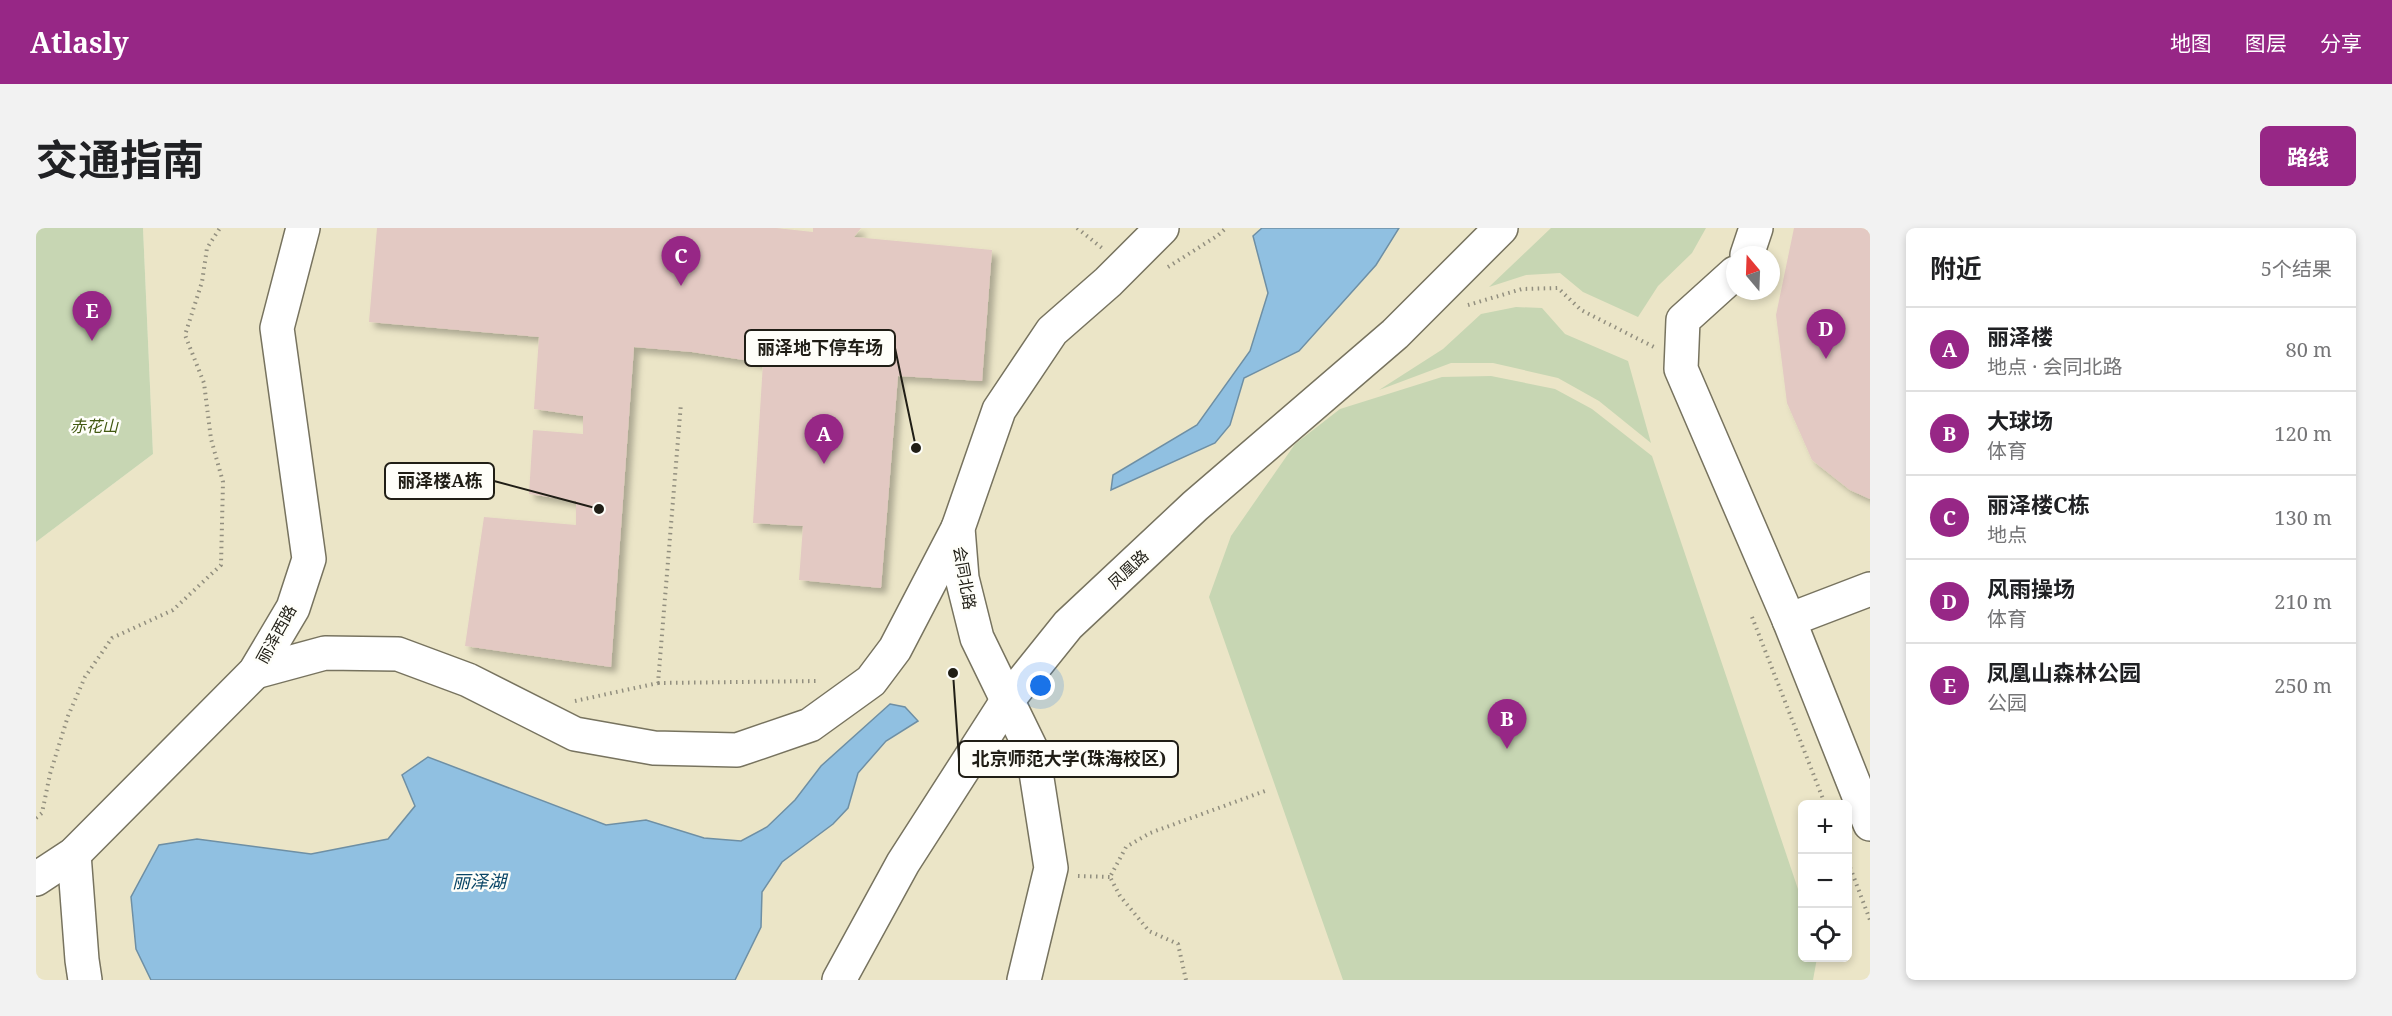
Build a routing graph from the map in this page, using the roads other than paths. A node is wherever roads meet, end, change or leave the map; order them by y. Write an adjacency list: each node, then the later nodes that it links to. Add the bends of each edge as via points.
1 (303, 228): 10 (street, 丽泽西路, via 277,327 309,559 293,608)
2 (1162, 228): 7 (street, 会同北路, via 1052,331 999,410)
3 (1501, 228): 11 (street, 凤凰路, via 1395,334 1195,506 1068,625)
4 (1756, 228): 5 (street)
5 (1750, 246)
6 (1726, 281): 9 (street, via 1683,320 1681,369)
7 (958, 528): 10 (street, via 895,649 871,681 810,725 737,750 654,748 575,734 468,680 398,654 325,653); 11 (street, 会同北路, via 962,578 977,638)
8 (1870, 589): 9 (street)
9 (1789, 620): 12 (street)
10 (255, 672): 13 (street, 丽泽西路)
11 (1007, 701): 16 (street, 凤凰路, via 903,863); 17 (street, 会同北路, via 1033,753 1052,868)
12 (1870, 824)
13 (74, 854): 14 (street, 丽泽西路); 15 (street)
14 (36, 879)
15 (85, 980)
16 (839, 980)
17 (1024, 980)

